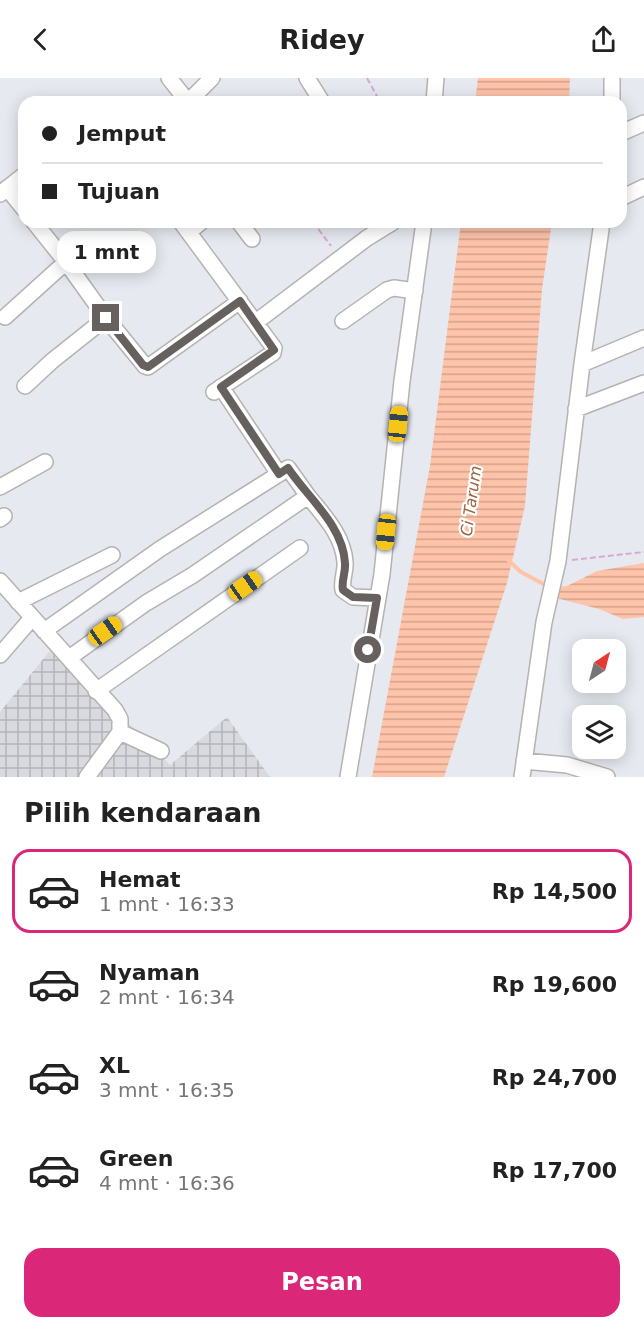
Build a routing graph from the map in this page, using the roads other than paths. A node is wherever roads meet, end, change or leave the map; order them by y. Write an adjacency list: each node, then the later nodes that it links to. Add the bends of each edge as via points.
1 (169, 78): 6 (street)
2 (212, 78): 7 (street)
3 (307, 78): 8 (street)
4 (436, 78): 9 (street)
5 (612, 78): 10 (street)
6 (183, 96)
7 (194, 96)
8 (318, 96)
9 (434, 96)
10 (612, 96)
11 (644, 123): 12 (street)
12 (627, 130)
13 (18, 180): 15 (street)
14 (644, 188): 16 (street)
15 (4, 191): 17 (street)
16 (627, 195)
17 (18, 204)
18 (39, 228): 25 (street)
19 (192, 228): 28 (street)
20 (244, 228): 24 (street)
21 (383, 228): 31 (street)
22 (423, 228): 27 (street)
23 (601, 228): 34 (street)
24 (252, 239)
25 (66, 262): 29 (street); 30 (street)
26 (306, 272): 31 (street)
27 (415, 291): 32 (street, via 387,290); 45 (street)
28 (240, 301): 30 (street, via 148,367); 31 (street)
29 (5, 317)
30 (106, 318): 36 (street)
31 (253, 318): 39 (street, via 274,350 217,390)
32 (343, 321)
33 (644, 338): 34 (street)
34 (582, 364): 37 (street)
35 (644, 383): 37 (street)
36 (25, 386)
37 (576, 409): 54 (street, via 558,561 544,622)
38 (45, 462): 40 (street)
39 (279, 474): 41 (street, via 288,468); 48 (street, via 160,549)
40 (0, 487)
41 (309, 496): 45 (street, via 339,540 345,563 343,590 353,597); 50 (street)
42 (300, 548): 51 (street)
43 (112, 555): 46 (street)
44 (0, 581): 46 (street)
45 (377, 598): 56 (street)
46 (18, 602): 47 (street)
47 (32, 618): 48 (street); 49 (street)
48 (44, 631): 50 (street)
49 (0, 655)
50 (69, 658): 51 (street)
51 (96, 691): 52 (street, via 117,713)
52 (120, 732): 53 (street); 55 (street)
53 (161, 751)
54 (524, 761): 57 (street); 58 (street, via 567,765)
55 (87, 777)
56 (348, 777)
57 (522, 777)
58 (607, 777)

